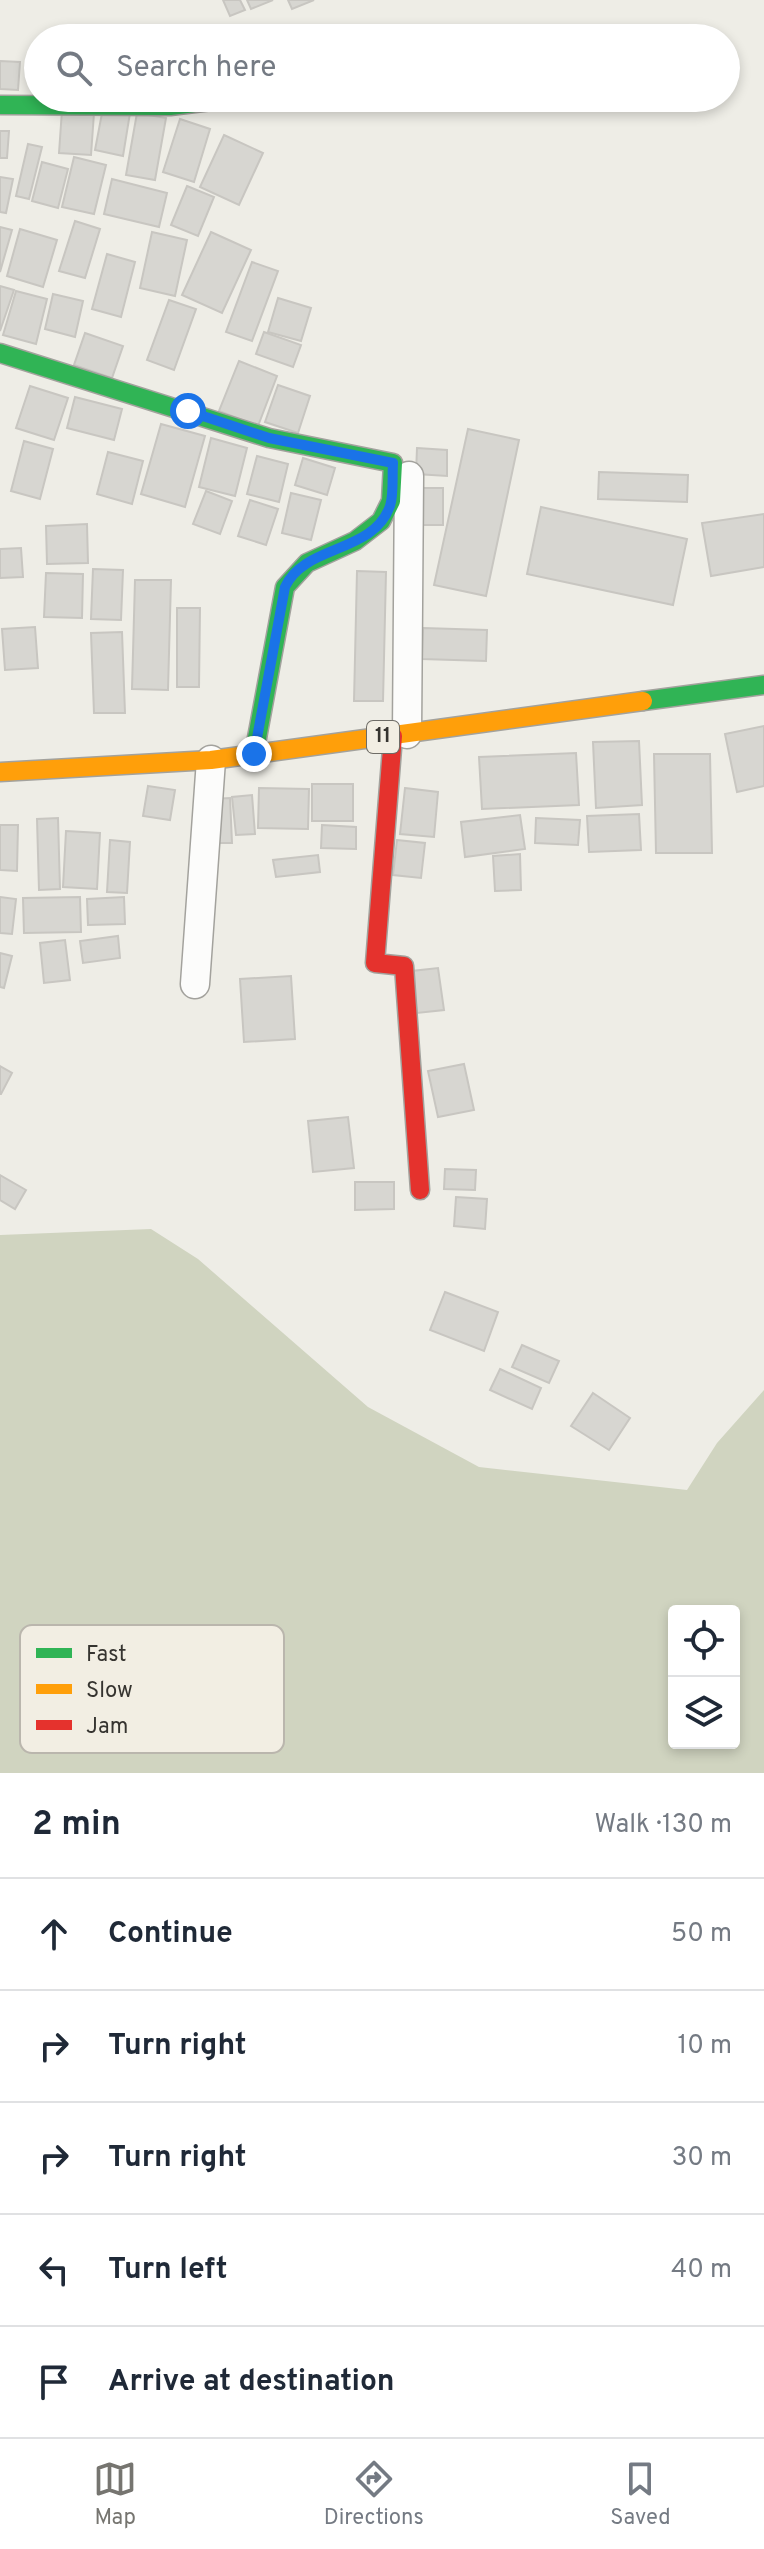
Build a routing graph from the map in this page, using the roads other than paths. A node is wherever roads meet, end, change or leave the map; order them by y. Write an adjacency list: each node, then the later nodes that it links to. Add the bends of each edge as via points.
1 (0, 105): 2 (main road)
2 (24, 105)
3 (0, 353): 4 (main road, via 269,438)
4 (393, 463): 6 (street, via 409,471); 7 (main road, via 391,504 383,520 344,548 302,565 285,587)
5 (764, 685): 6 (main road, 11)
6 (400, 735): 7 (main road, 11); 11 (main road, via 375,963 404,966)
7 (254, 754): 8 (main road, 11)
8 (211, 760): 9 (main road, 11); 10 (street)
9 (0, 772)
10 (195, 984)
11 (420, 1190)

